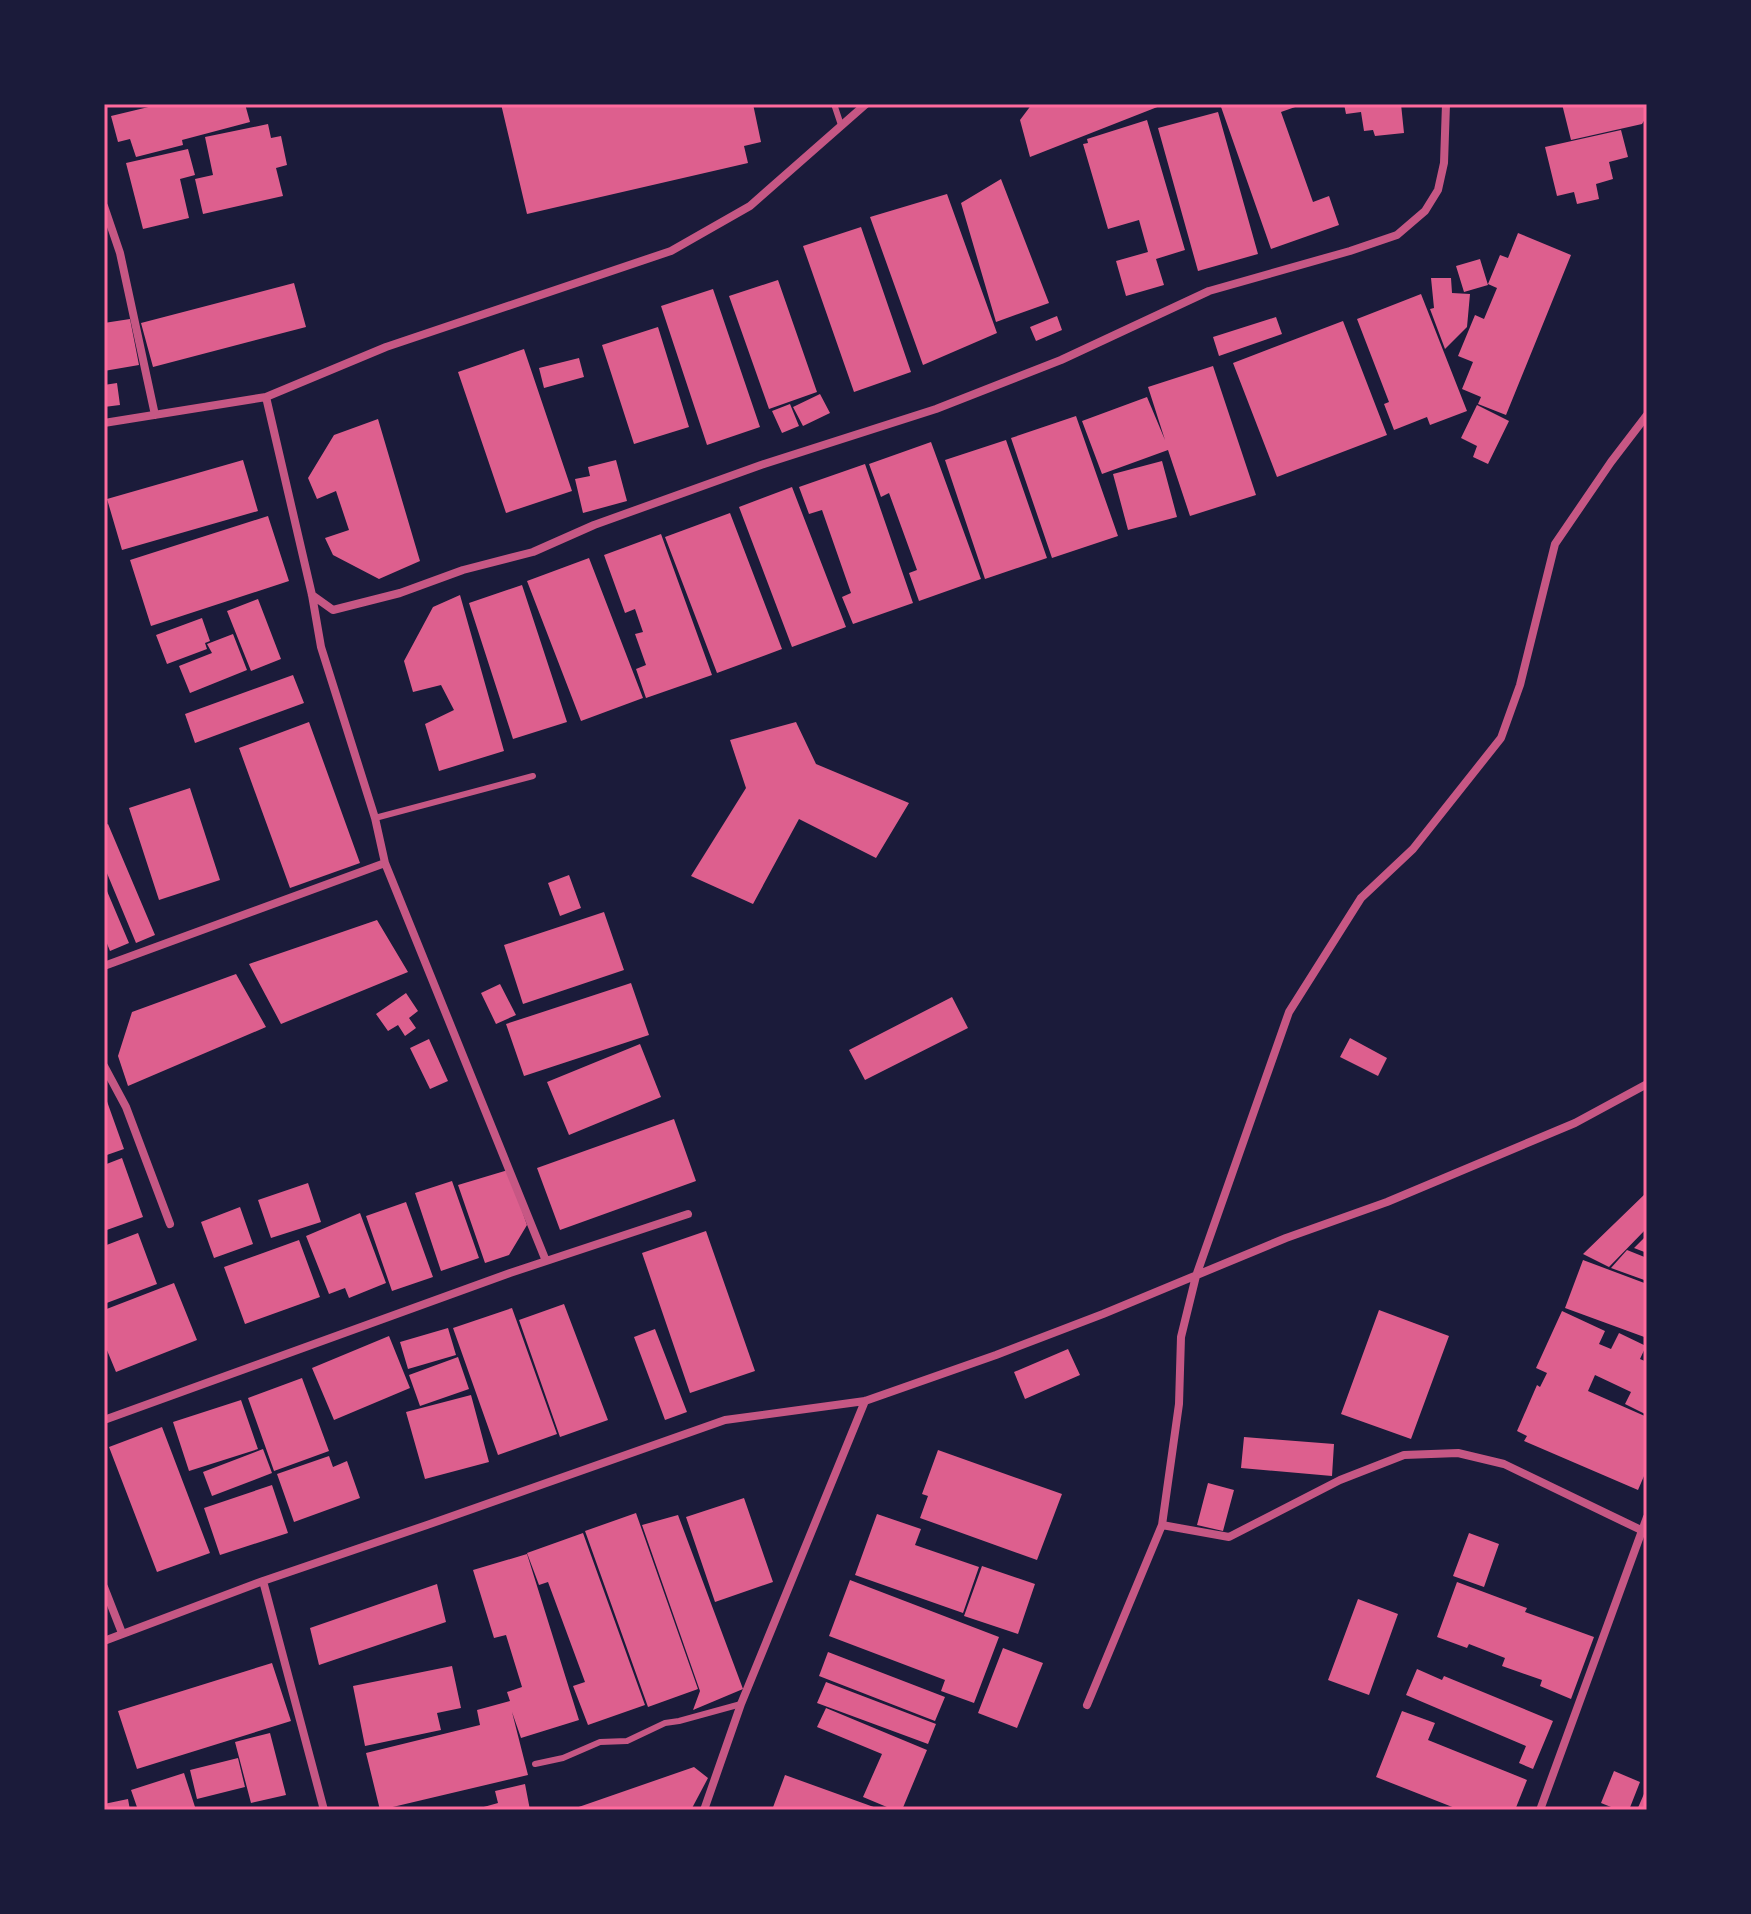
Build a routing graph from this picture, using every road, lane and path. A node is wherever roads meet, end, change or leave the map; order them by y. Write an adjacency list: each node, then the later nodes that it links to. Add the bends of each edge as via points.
1 (834, 104): 4 (lane)
2 (866, 104): 4 (street)
3 (1446, 104): 10 (street, via 1438,190 1425,211 1397,235 1209,291 1061,360 936,409 761,465 533,552 333,610)
4 (841, 125): 6 (street, via 750,206 671,251 386,347)
5 (104, 206): 7 (street, via 120,253)
6 (266, 397): 7 (street); 10 (street)
7 (155, 415): 9 (street)
8 (1647, 415): 20 (street, via 1555,544 1520,685 1501,738 1413,849 1361,898 1289,1012)
9 (104, 423)
10 (312, 595): 12 (street, via 321,647)
11 (533, 776): 12 (lane)
12 (375, 818): 13 (street)
13 (385, 863): 14 (street); 19 (street)
14 (104, 966)
15 (104, 1066): 18 (street, via 126,1107)
16 (1647, 1084): 20 (street, via 1575,1123)
17 (688, 1214): 19 (street)
18 (170, 1224)
19 (546, 1261): 22 (street)
20 (1196, 1276): 21 (street); 24 (street, via 1181,1337 1179,1404)
21 (865, 1401): 26 (street, via 725,1420); 30 (street)
22 (104, 1420)
23 (1647, 1517): 25 (street)
24 (1162, 1525): 25 (street, via 1229,1537 1340,1480 1404,1455 1458,1453 1504,1464); 31 (street)
25 (1641, 1530): 35 (street)
26 (263, 1581): 28 (street); 33 (street)
27 (104, 1587): 28 (street)
28 (122, 1633): 29 (street)
29 (104, 1641)
30 (741, 1704): 32 (lane); 34 (street)
31 (1087, 1705)
32 (535, 1764)
33 (324, 1810)
34 (704, 1810)
35 (1540, 1810)

